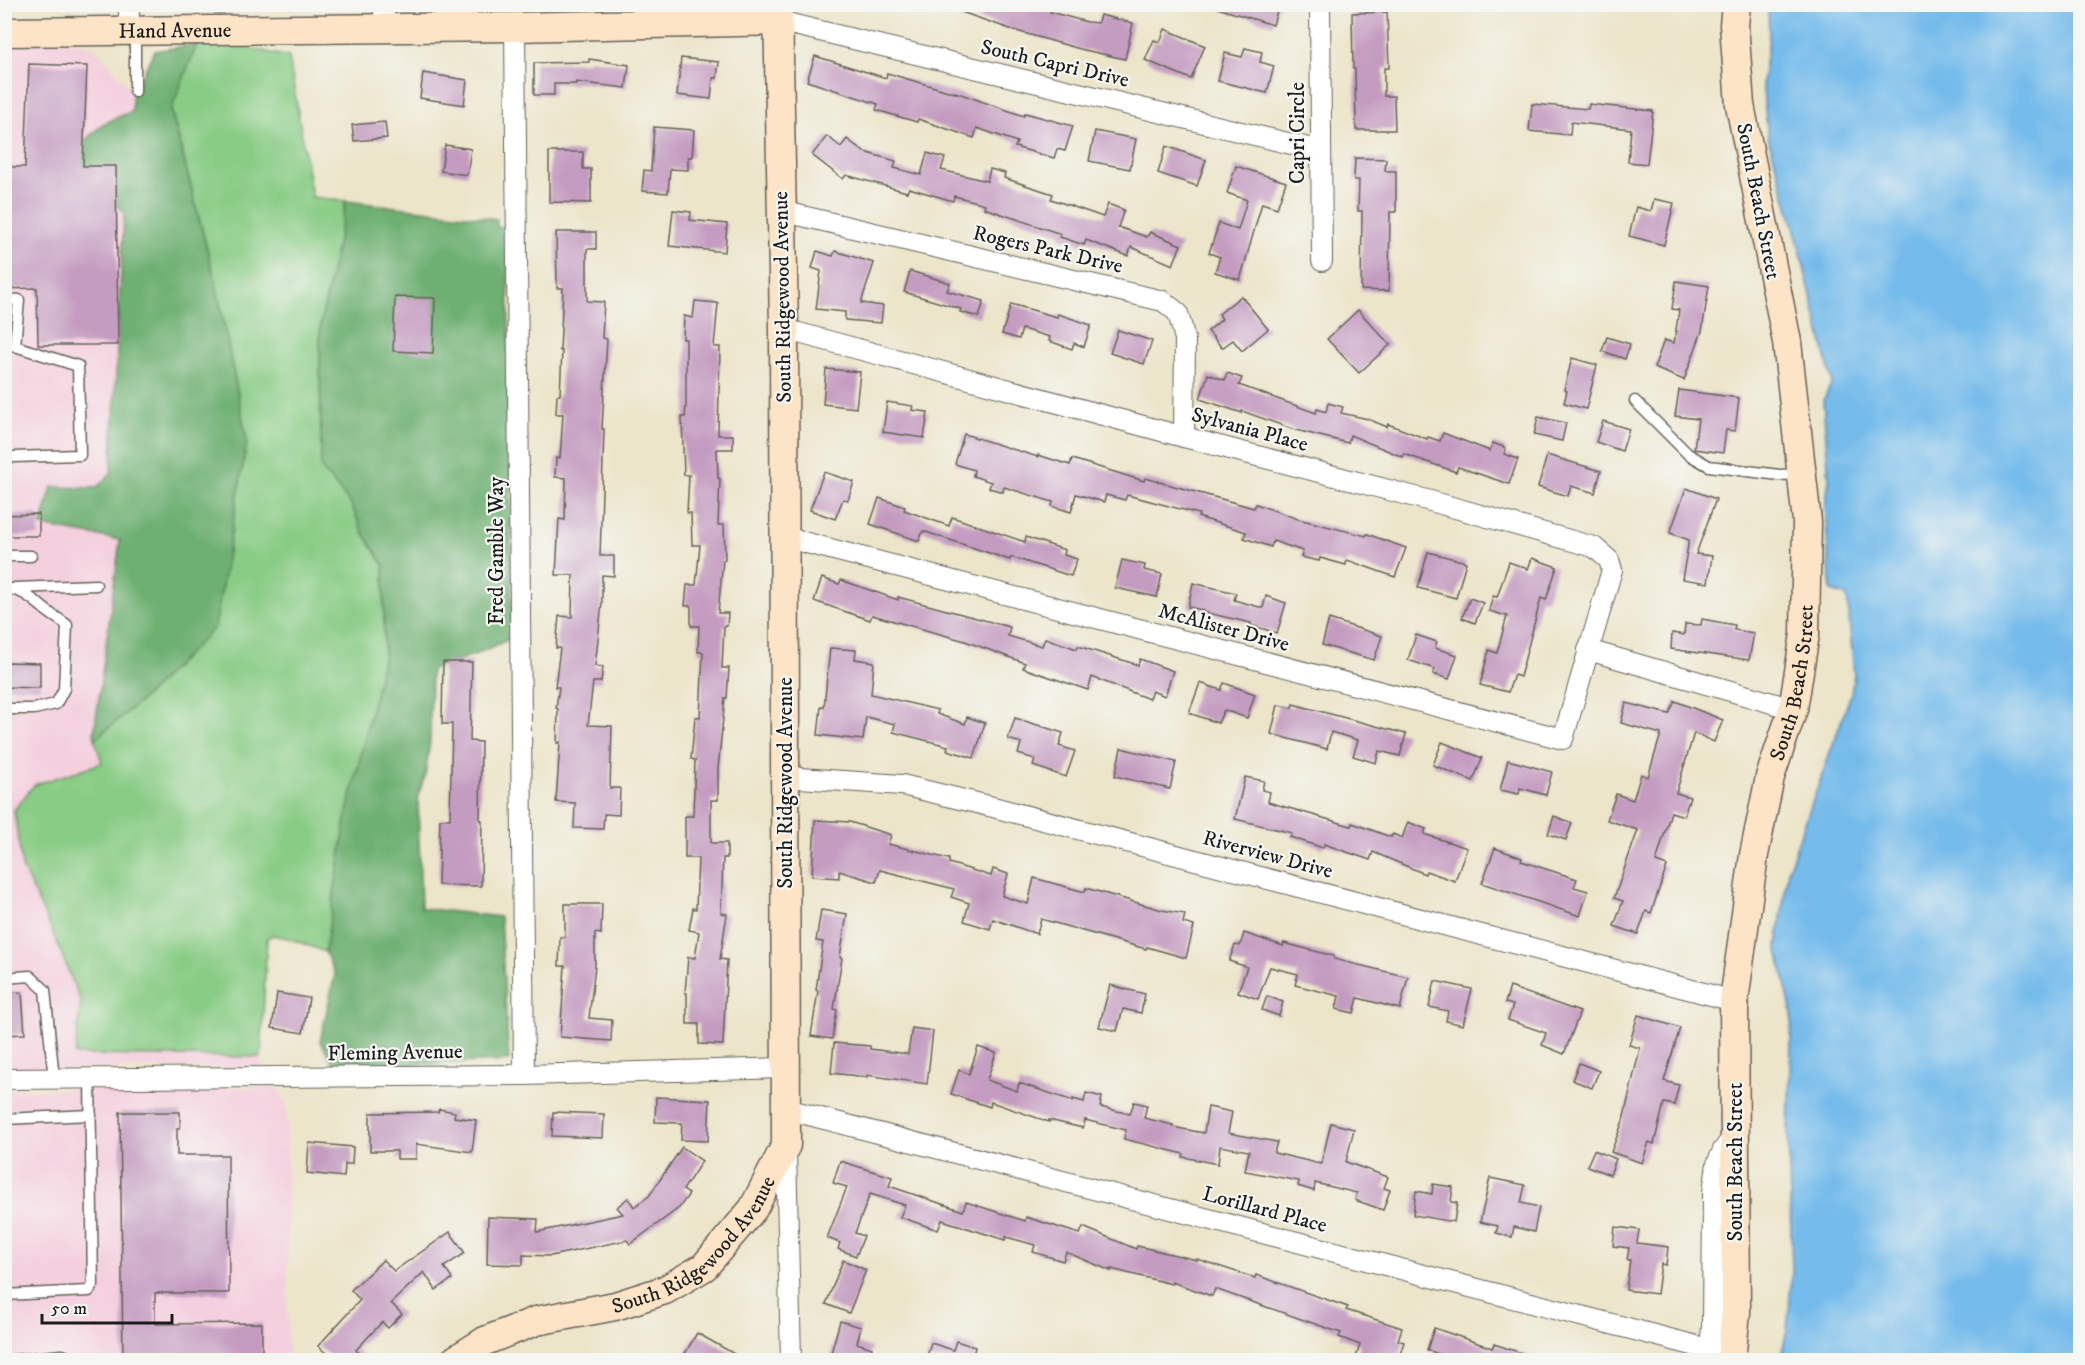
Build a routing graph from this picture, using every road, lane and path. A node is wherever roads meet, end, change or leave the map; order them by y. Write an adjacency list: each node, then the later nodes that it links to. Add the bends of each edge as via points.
1 (1320, 4): 9 (street, Capri Circle)
2 (1736, 4): 17 (street, South Beach Street, via 1740,105 1787,342)
3 (778, 13): 6 (street, Hand Avenue); 9 (street, South Capri Drive); 10 (street, South Ridgewood Avenue)
4 (384, 16): 5 (street, Hand Avenue); 6 (street, Hand Avenue)
5 (131, 22): 7 (street, Hand Avenue); 8 (lane)
6 (515, 27): 30 (street, Fred Gamble Way)
7 (4, 32)
8 (135, 92)
9 (1321, 151): 11 (street, Capri Circle)
10 (782, 211): 13 (street, South Ridgewood Avenue); 15 (street, Rogers Park Drive, via 1163,301 1178,313 1185,339)
11 (1322, 261)
12 (4, 299): 16 (lane, via 19,300 15,346 78,366 80,455)
13 (784, 328): 15 (street, Sylvania Place); 18 (street, South Ridgewood Avenue)
14 (1635, 401): 17 (lane, via 1688,454 1709,466)
15 (1184, 437): 23 (street, Sylvania Place, via 1594,548 1609,560 1612,570)
16 (13, 457)
17 (1802, 474): 25 (street, South Beach Street, via 1807,522 1805,634)
18 (784, 537): 23 (street, McAlister Drive, via 1563,739); 26 (street, South Ridgewood Avenue)
19 (4, 556): 20 (lane)
20 (31, 556)
21 (96, 585): 22 (lane)
22 (8, 588): 24 (lane, via 33,598 68,625 64,689 56,704)
23 (1588, 650): 25 (street)
24 (4, 709)
25 (1793, 709): 28 (street, South Beach Street, via 1765,799)
26 (785, 777): 28 (street, Riverview Drive, via 924,790); 29 (street, South Ridgewood Avenue)
27 (4, 978): 31 (lane, via 30,976 45,990)
28 (1734, 1001): 39 (street, South Beach Street, via 1736,1312)
29 (786, 1068): 30 (street, Fleming Avenue); 34 (street, South Ridgewood Avenue)
30 (524, 1075): 32 (street, Fleming Avenue)
31 (54, 1079): 32 (street, Fleming Avenue); 33 (street, Fleming Avenue)
32 (90, 1079): 35 (lane)
33 (4, 1080)
34 (786, 1109): 37 (street, South Ridgewood Avenue); 39 (street, Lorillard Place)
35 (91, 1115): 36 (lane); 38 (lane, via 93,1285 89,1291)
36 (4, 1119)
37 (786, 1145): 43 (street, South Ridgewood Avenue, via 753,1209 704,1267 665,1290 615,1306 536,1321 485,1341); 44 (street)
38 (4, 1295)
39 (1720, 1357)
40 (33, 1359): 41 (lane); 42 (lane, via 62,1355)
41 (13, 1360)
42 (76, 1360)
43 (455, 1360)
44 (790, 1360)

